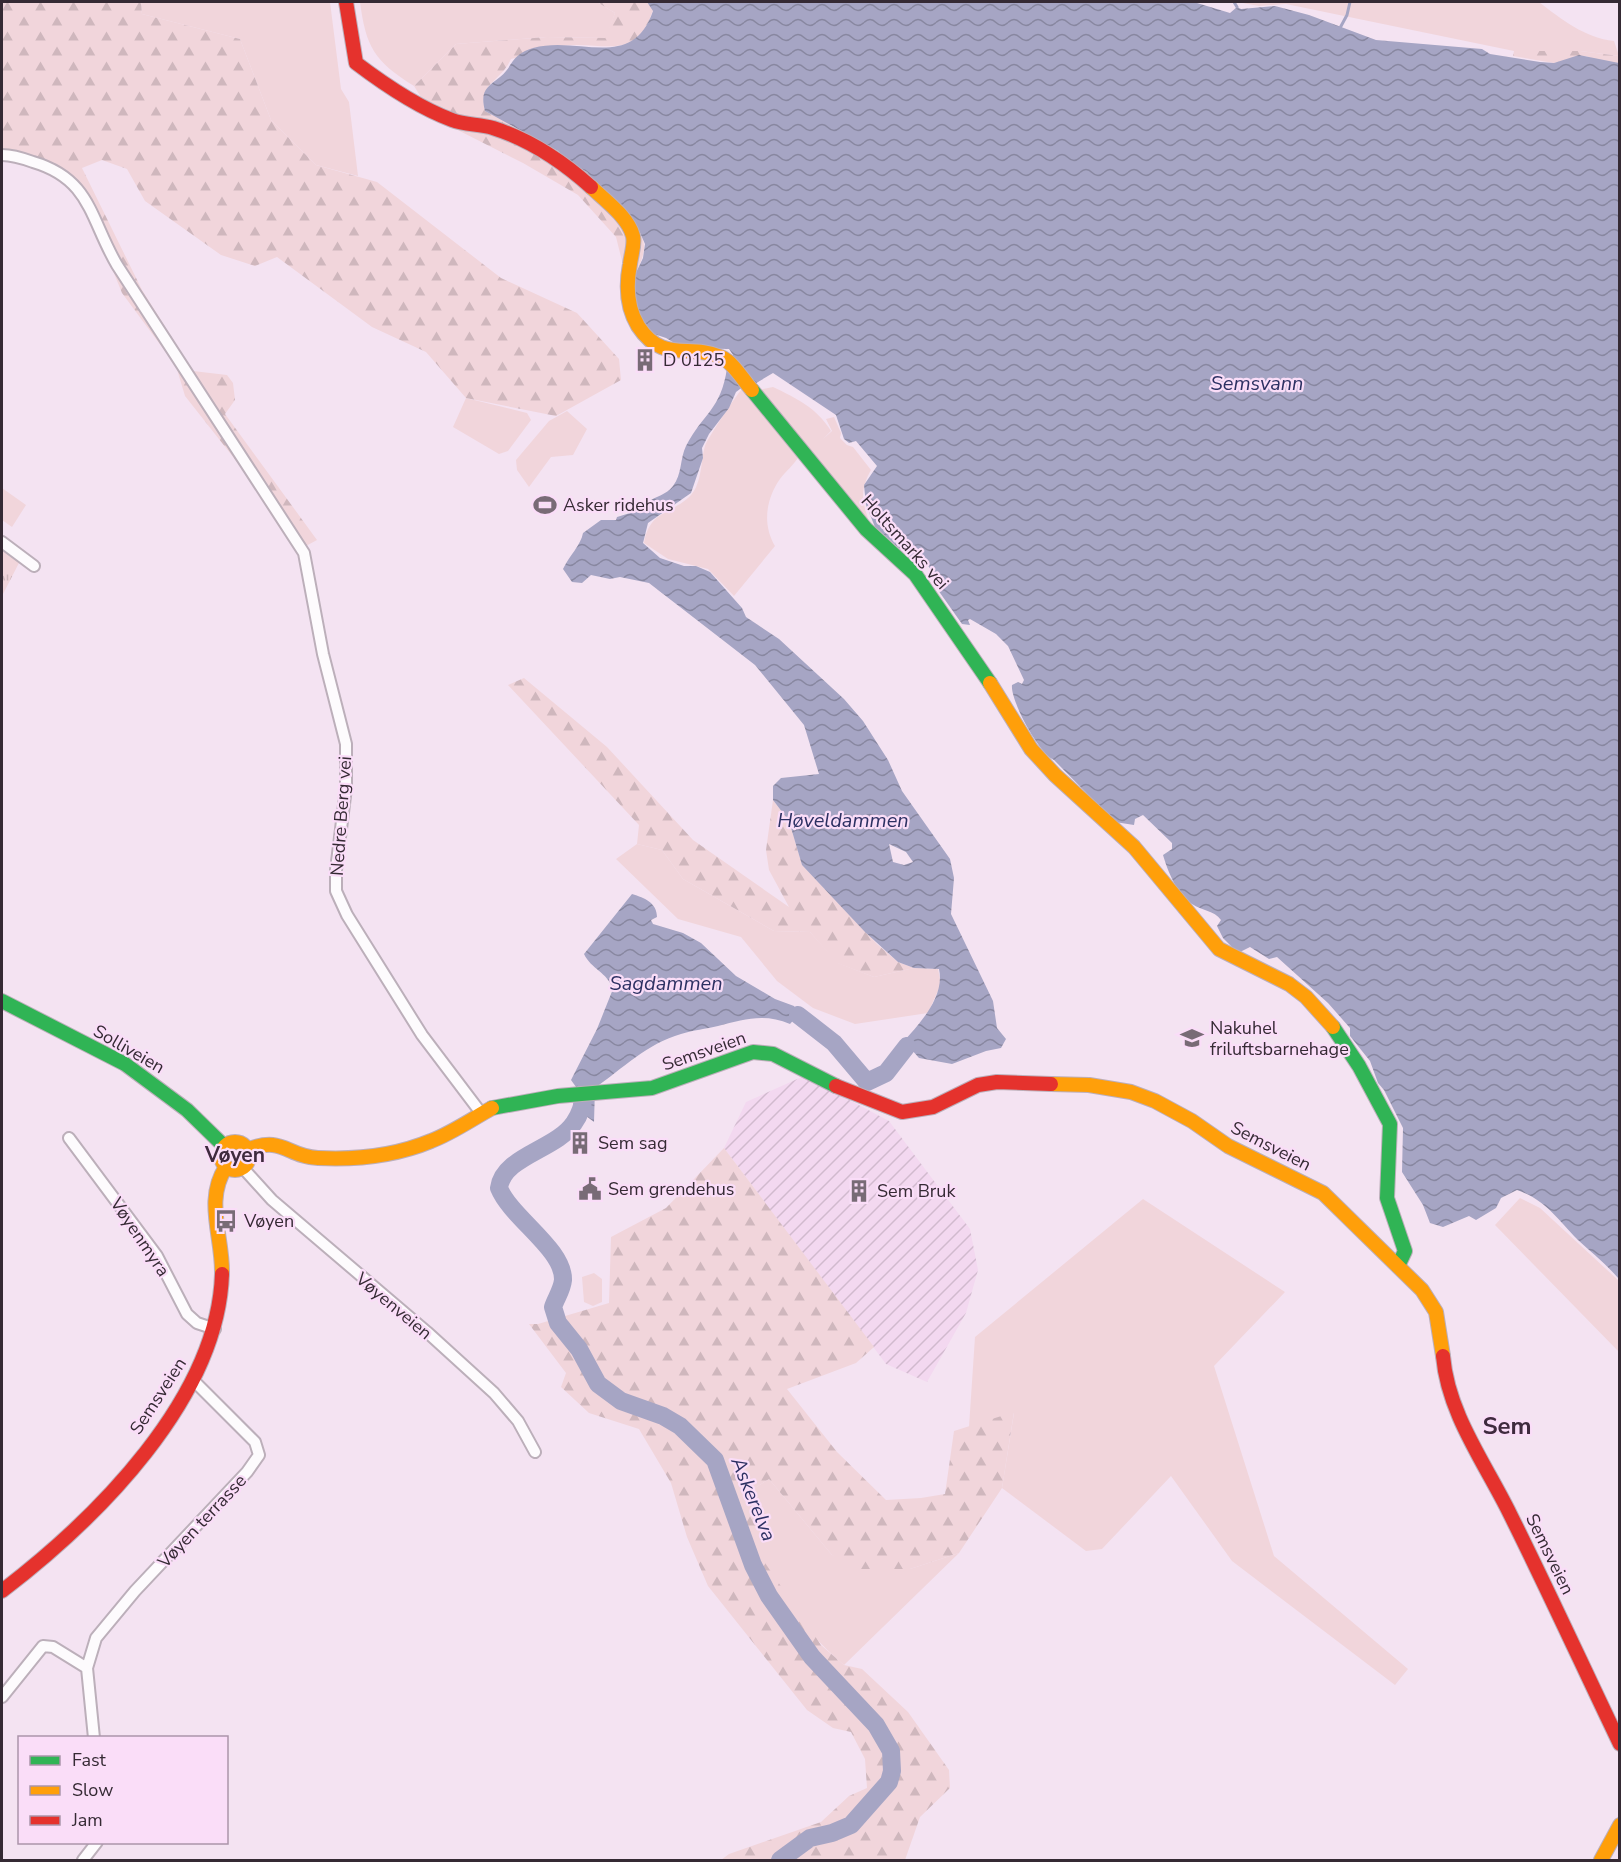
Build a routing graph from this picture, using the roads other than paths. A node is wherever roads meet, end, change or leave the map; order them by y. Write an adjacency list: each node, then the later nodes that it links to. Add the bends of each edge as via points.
1 (346, 2): 12 (main road, Holtsmarks vei, via 356,63 375,78 455,121 489,127 550,156 576,173 625,223 633,241 626,285 629,311 655,345 682,354 715,355 727,360 866,529 930,593 1031,749 1134,847 1219,950 1250,972 1271,974 1304,995 1332,1024 1334,1035 1390,1124 1387,1200 1405,1251)
2 (2, 155): 6 (street, Nedre Berg vei, via 42,164 71,180 85,196 102,241 304,553 345,744 346,788 336,891 422,1035)
3 (2, 542): 4 (street)
4 (34, 566)
5 (2, 1001): 8 (main road, Solliveien, via 125,1064 187,1110)
6 (481, 1113): 9 (main road, via 432,1141 391,1154 314,1158 262,1143); 12 (main road, Semsveien, via 507,1104 652,1088 738,1055 764,1052 902,1112 933,1107 978,1085 997,1082 1113,1088 1175,1111 1228,1146 1323,1193)
7 (69, 1138): 13 (street, Vøyenmyra, via 153,1250 187,1314 197,1323)
8 (225, 1147): 9 (main road, via 237,1142); 10 (main road, via 221,1160)
9 (247, 1150): 11 (main road, via 249,1157)
10 (226, 1167): 11 (main road); 13 (main road, Semsveien, via 214,1187 222,1274)
11 (243, 1168): 15 (street, Vøyenveien, via 272,1200 494,1393 518,1420)
12 (1398, 1266): 20 (main road, Semsveien, via 1422,1290 1436,1312 1445,1378 1460,1419 1510,1513)
13 (214, 1329): 14 (main road, Semsveien)
14 (193, 1380): 16 (main road, Semsveien, via 108,1496 38,1564); 17 (street, Vøyen terrasse, via 255,1442 259,1455 248,1472 105,1624 96,1638)
15 (535, 1452)
16 (2, 1591)
17 (87, 1668): 18 (street, via 53,1647 43,1646); 19 (street, Vøyen terrasse)
18 (2, 1697)
19 (94, 1736)
20 (1620, 1744)
21 (1620, 1825): 24 (main road)
22 (95, 1844): 23 (street)
23 (83, 1860)
24 (1601, 1860)

